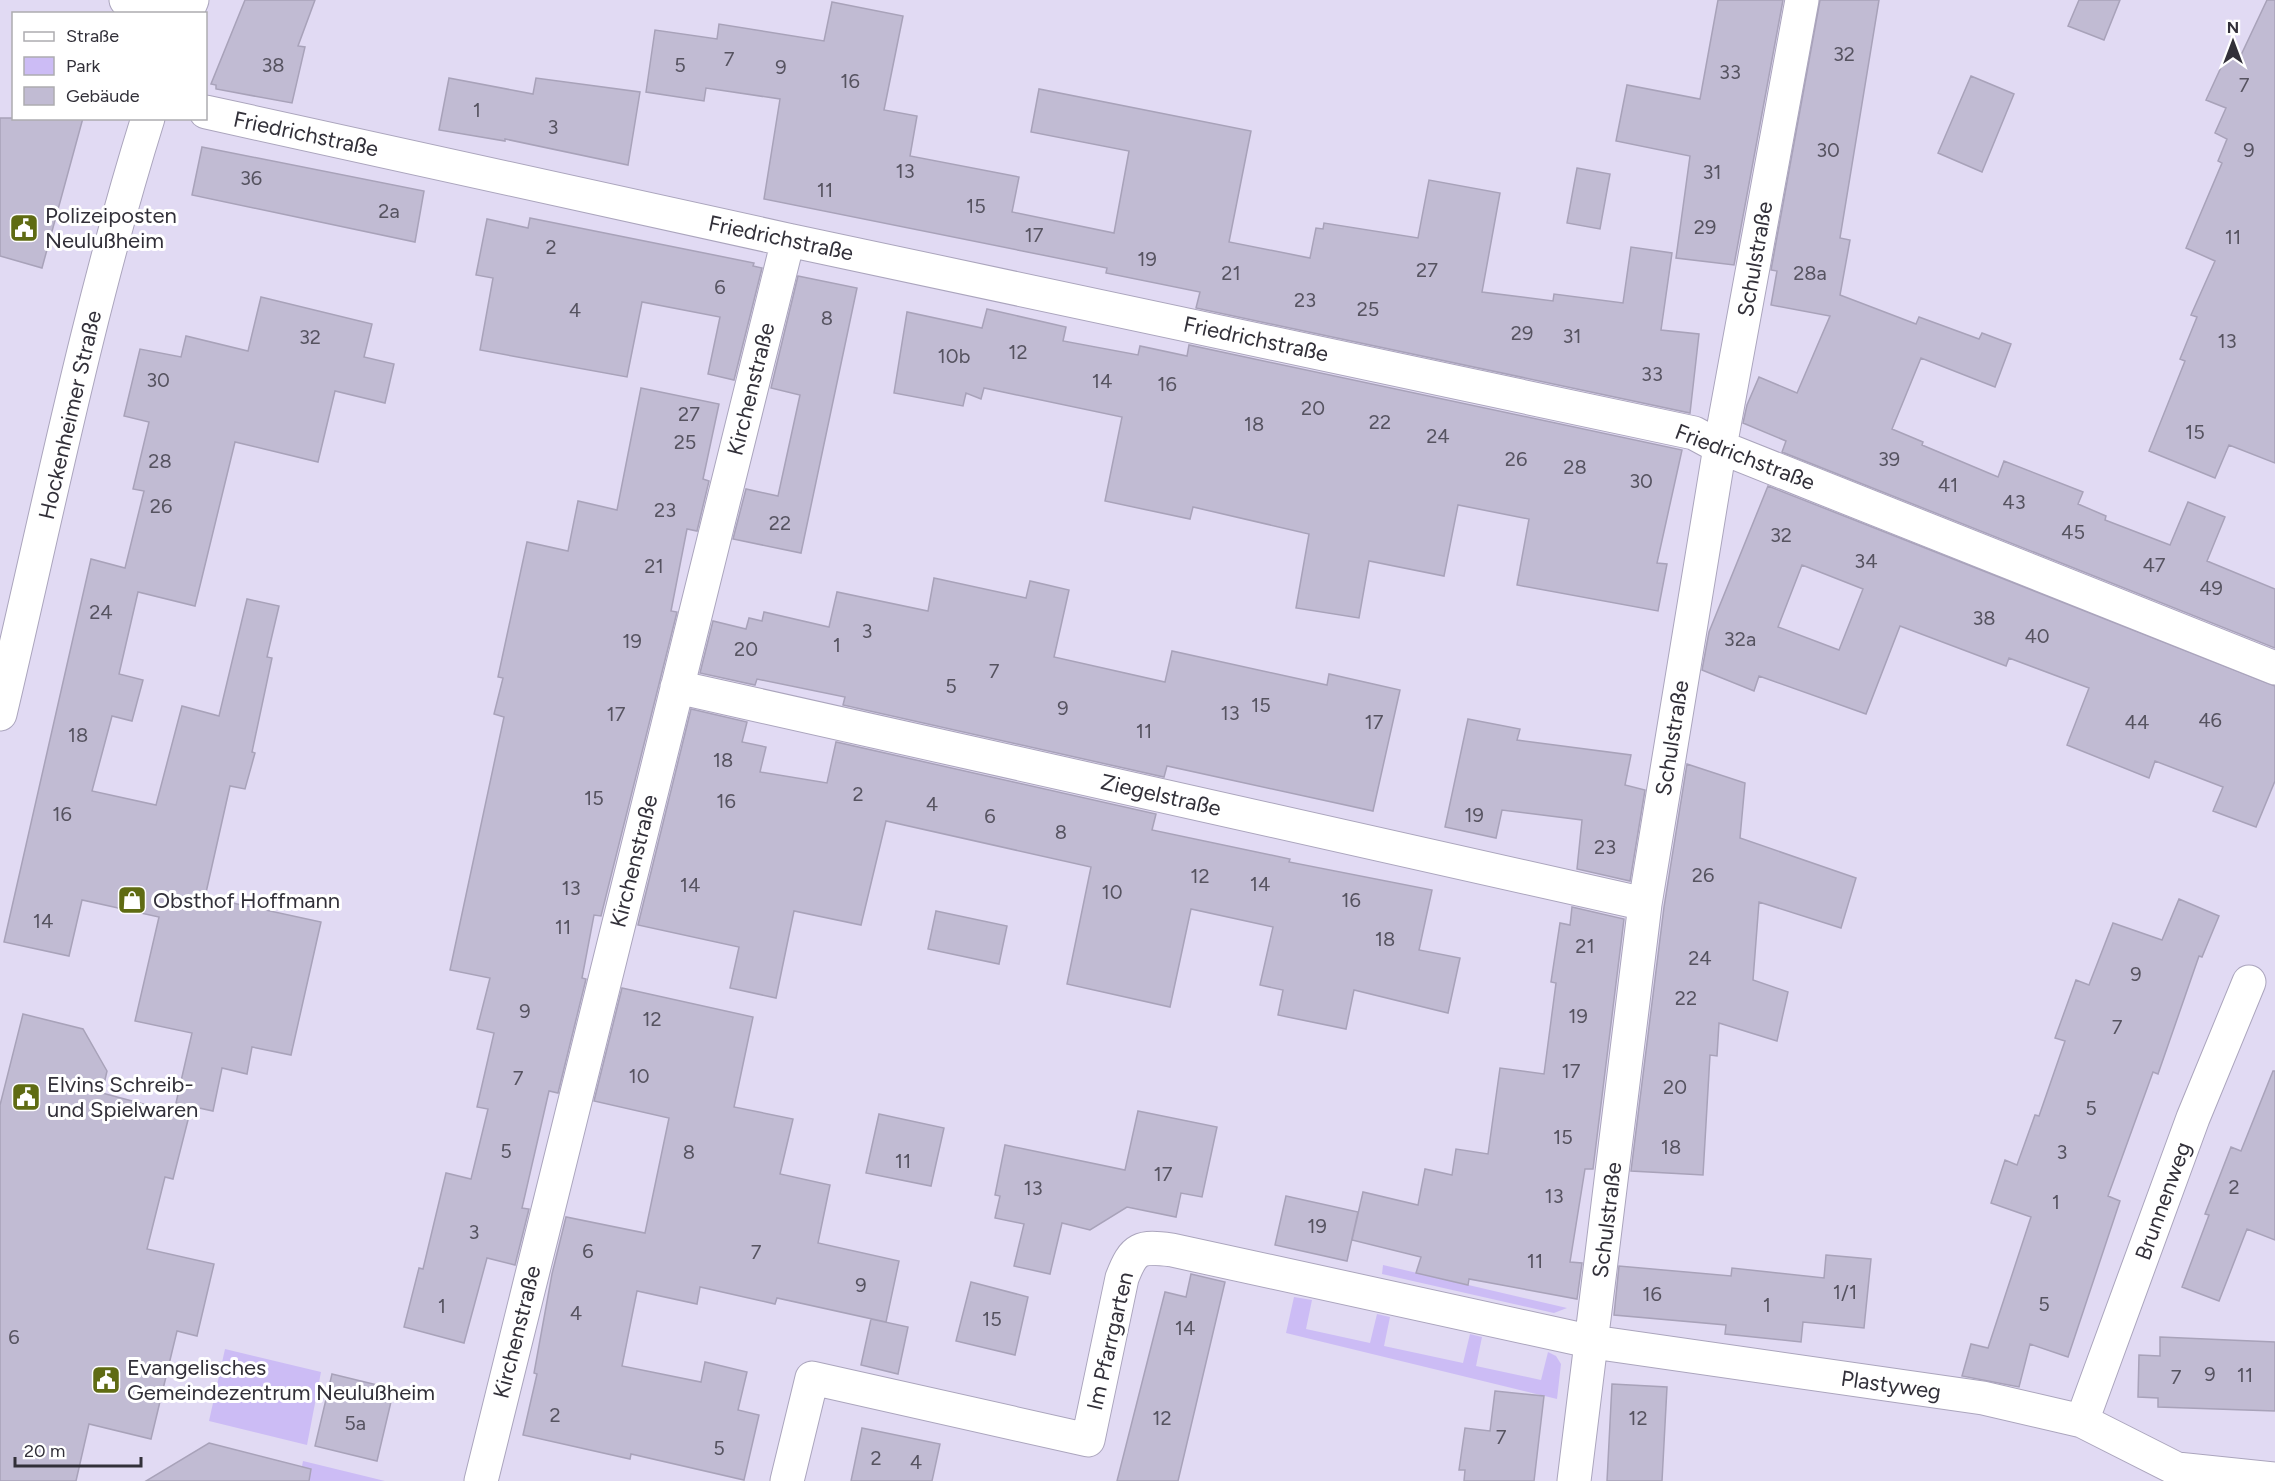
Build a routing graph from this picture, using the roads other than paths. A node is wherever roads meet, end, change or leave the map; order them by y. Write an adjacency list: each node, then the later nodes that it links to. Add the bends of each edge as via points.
1 (126, 0): 3 (street)
2 (1802, 0): 7 (street, Schulstraße)
3 (171, 12)
4 (207, 112): 6 (street, Friedrichstraße)
5 (147, 120): 10 (street, Hockenheimer Straße, via 97,298)
6 (789, 240): 7 (street, Friedrichstraße, via 1694,432); 9 (street, Kirchenstraße)
7 (1720, 447): 8 (street, Friedrichstraße); 11 (street, Schulstraße)
8 (2275, 668)
9 (677, 687): 11 (street, Ziegelstraße); 17 (street, Kirchenstraße)
10 (0, 714)
11 (1645, 904): 13 (street, Schulstraße)
12 (2249, 982): 14 (street, Brunnenweg, via 2193,1118)
13 (1593, 1342): 14 (street, Plastyweg, via 1983,1398); 18 (street, Im Pfarrgarten, via 1172,1250 1142,1248 1132,1254 1122,1278 1088,1440 812,1378); 19 (street, Schulstraße)
14 (2082, 1421): 15 (street, Plastyweg)
15 (2176, 1475): 16 (street, Plastyweg)
16 (2275, 1479)
17 (481, 1481)
18 (787, 1481)
19 (1574, 1481)

